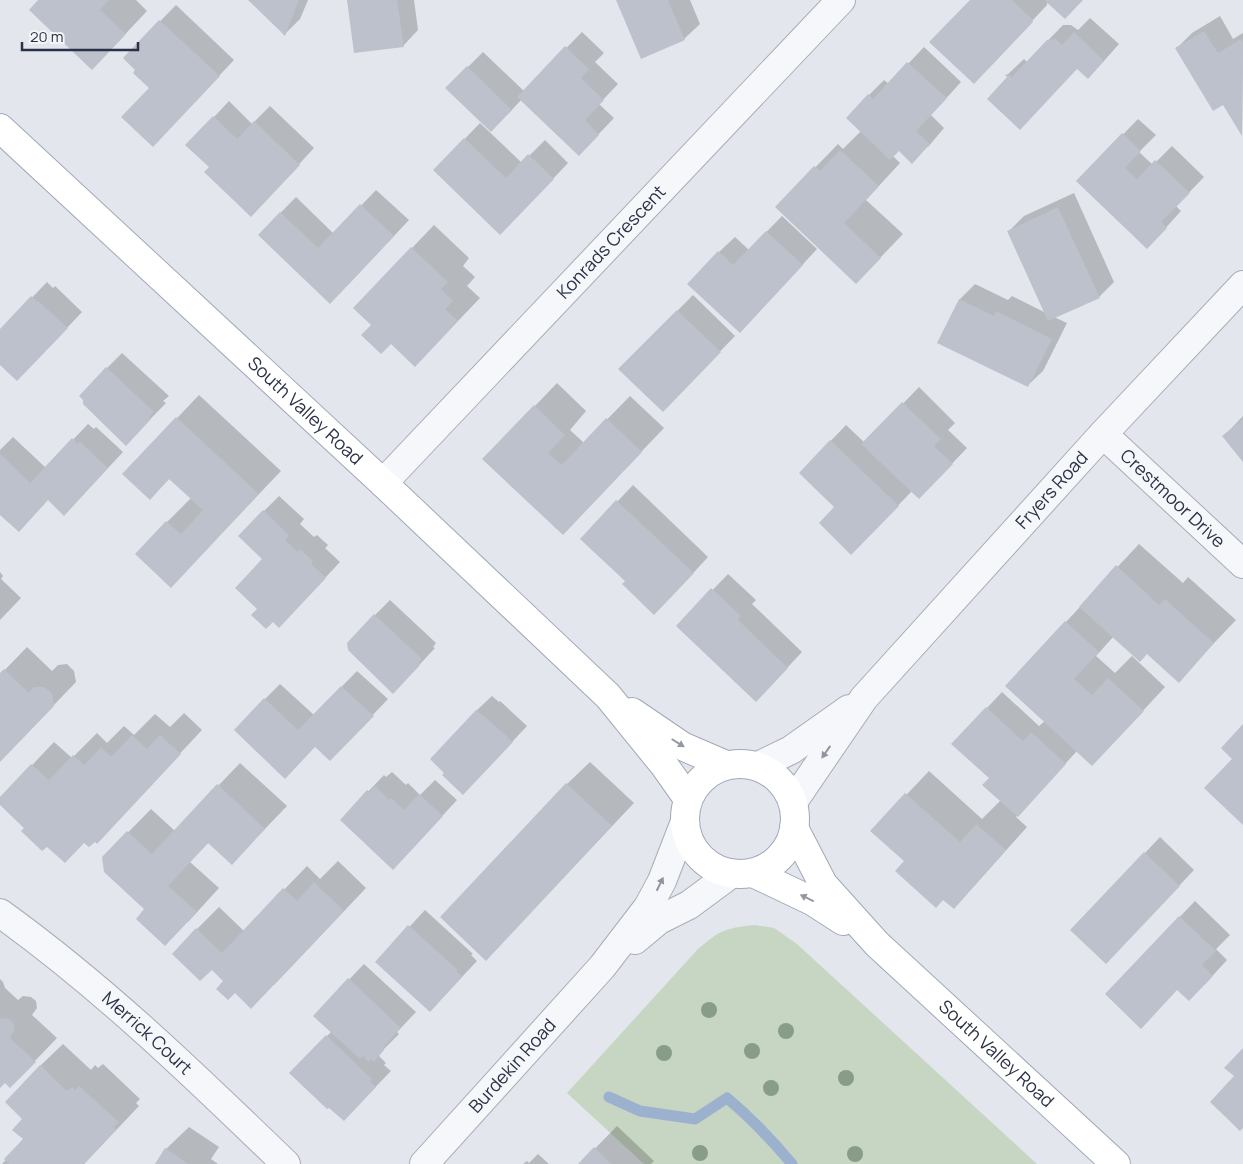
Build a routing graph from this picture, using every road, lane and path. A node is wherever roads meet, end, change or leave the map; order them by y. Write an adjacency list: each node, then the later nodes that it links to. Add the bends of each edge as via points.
1 (842, 0): 5 (street, Konrads Crescent)
2 (0, 128): 5 (main road, South Valley Road)
3 (1243, 285): 4 (street, Fryers Road)
4 (1103, 434): 6 (street, Crestmoor Drive); 8 (street, Fryers Road)
5 (383, 483): 7 (main road, South Valley Road)
6 (1243, 564)
7 (608, 696): 9 (main road, South Valley Road, one-way to 9, via 682,746); 11 (main road, South Valley Road, via 664,765)
8 (864, 698): 10 (street, Fryers Road, via 791,750); 12 (street, Fryers Road, one-way to 12)
9 (726, 765): 10 (main road); 11 (main road, via 710,772 696,784)
10 (758, 766): 12 (main road, via 774,775 785,787)
11 (686, 812): 13 (main road, via 689,842 699,857 714,868); 16 (street, Burdekin Road, one-way to 11, via 648,907 662,881)
12 (794, 815): 13 (main road, via 789,844 780,856 767,867); 15 (main road, South Valley Road, via 823,884)
13 (742, 873): 15 (main road, South Valley Road, one-way to 13, via 812,901); 16 (street, Burdekin Road, via 659,920)
14 (0, 913): 17 (street, Merrick Court, via 105,996)
15 (877, 944): 19 (main road, South Valley Road)
16 (602, 967): 18 (street, Burdekin Road)
17 (286, 1164)
18 (424, 1164)
19 (1116, 1164)

